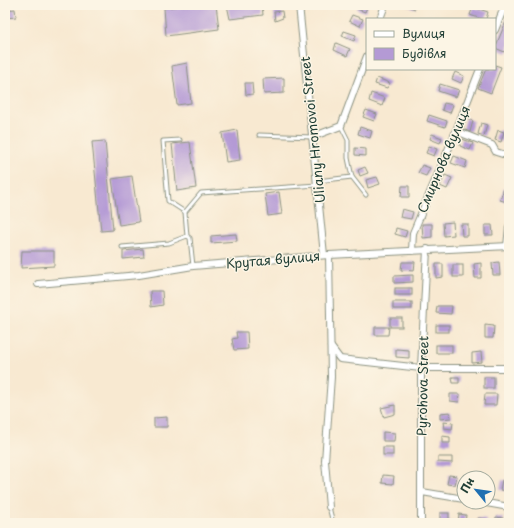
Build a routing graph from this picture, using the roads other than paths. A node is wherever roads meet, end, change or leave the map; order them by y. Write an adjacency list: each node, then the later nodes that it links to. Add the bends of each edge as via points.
1 (299, 5): 11 (street, Uliany Hromovoi Street)
2 (385, 5): 4 (street)
3 (505, 5): 5 (street)
4 (380, 18)
5 (496, 28)
6 (366, 59): 8 (street)
7 (480, 70): 9 (street, Смирнова вулиця)
8 (341, 126): 11 (street); 14 (lane, via 348,140)
9 (456, 131): 13 (street, via 492,145 496,152); 23 (street, Смирнова вулиця, via 413,233)
10 (259, 135): 11 (lane)
11 (312, 136): 15 (street, Uliany Hromovoi Street)
12 (180, 140): 17 (lane, via 163,141 168,201)
13 (509, 156)
14 (352, 177): 15 (lane); 16 (lane)
15 (317, 183): 17 (lane, via 201,193); 24 (street, Uliany Hromovoi Street)
16 (366, 195)
17 (185, 212): 19 (lane)
18 (509, 227): 20 (street)
19 (187, 236): 21 (lane, via 169,243); 25 (lane, via 190,238)
20 (508, 246): 22 (street, Крутая вулиця)
21 (122, 247)
22 (427, 249): 23 (street, Крутая вулиця); 28 (street, Pyrohova Street)
23 (412, 250): 24 (street, Крутая вулиця)
24 (326, 255): 25 (street, Крутая вулиця); 27 (street, Uliany Hromovoi Street)
25 (193, 266): 26 (street, Крутая вулиця, via 139,275)
26 (38, 284)
27 (331, 346): 28 (street, via 340,359); 33 (street, Uliany Hromovoi Street, via 325,462)
28 (421, 368): 29 (street); 30 (street, Pyrohova Street)
29 (509, 368)
30 (422, 492): 31 (street); 36 (street, Pyrohova Street)
31 (456, 498)
32 (496, 505): 34 (street)
33 (329, 507): 35 (lane)
34 (509, 507)
35 (333, 523)
36 (421, 523)

